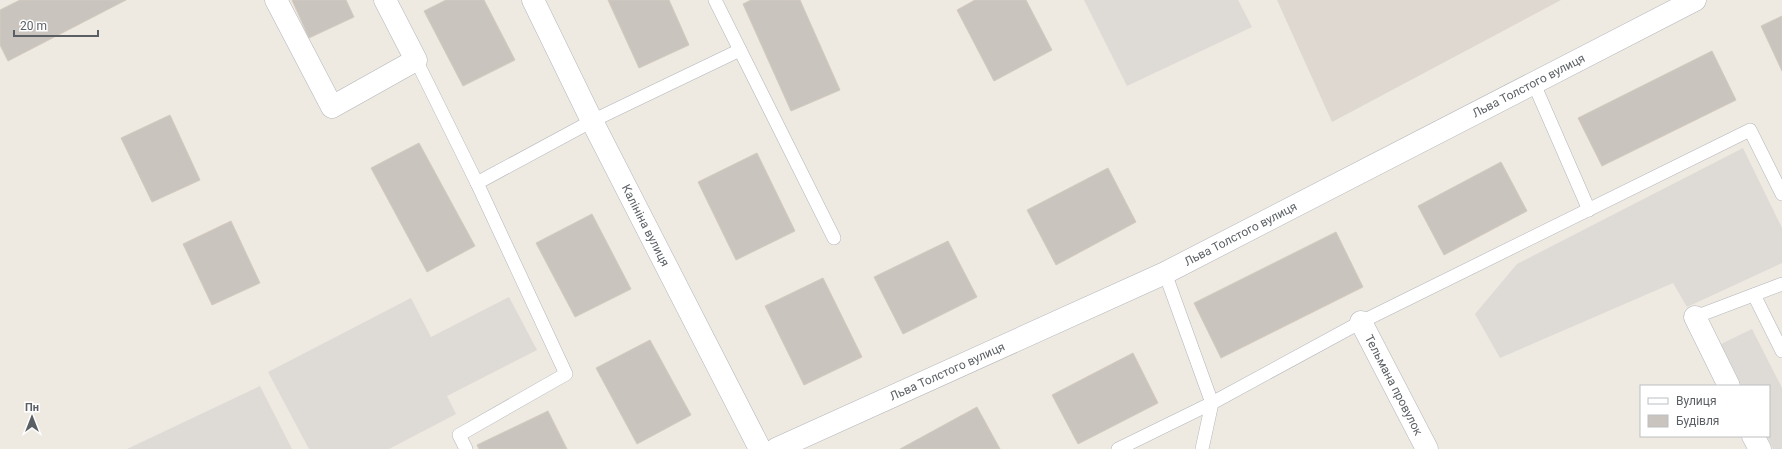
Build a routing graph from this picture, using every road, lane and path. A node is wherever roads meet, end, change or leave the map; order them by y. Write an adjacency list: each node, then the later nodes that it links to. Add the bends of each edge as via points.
1 (276, 0): 7 (street, via 332,107)
2 (385, 0): 7 (street)
3 (533, 0): 9 (street, Калініна вулиця)
4 (715, 0): 6 (lane)
5 (1695, 0): 8 (street, Льва Толстого вулиця)
6 (740, 50): 9 (lane); 13 (lane)
7 (416, 60): 10 (lane)
8 (1534, 84): 12 (lane); 14 (street, Льва Толстого вулиця)
9 (592, 121): 10 (lane); 24 (street, Калініна вулиця)
10 (477, 182): 23 (lane, via 566,374 459,435)
11 (1782, 194): 12 (lane, via 1750,130)
12 (1589, 210): 18 (lane)
13 (834, 238)
14 (1165, 273): 21 (lane); 25 (street, Льва Толстого вулиця)
15 (1782, 284): 16 (lane)
16 (1754, 295): 17 (lane); 19 (lane)
17 (1695, 317): 20 (street)
18 (1361, 322): 21 (lane); 28 (street, Тельмана провулок)
19 (1782, 351)
20 (1729, 385)
21 (1212, 403): 26 (lane); 27 (lane)
22 (1754, 437): 29 (street)
23 (466, 449)
24 (760, 449)
25 (776, 449)
26 (1118, 449)
27 (1202, 449)
28 (1427, 449)
29 (1760, 449)

